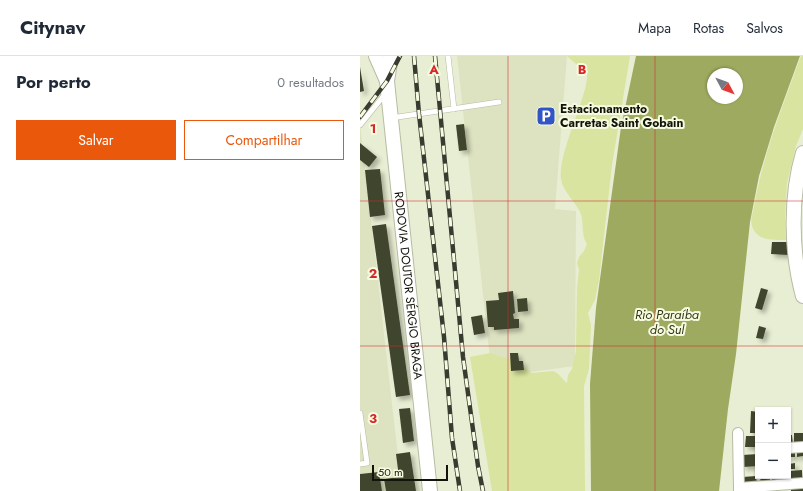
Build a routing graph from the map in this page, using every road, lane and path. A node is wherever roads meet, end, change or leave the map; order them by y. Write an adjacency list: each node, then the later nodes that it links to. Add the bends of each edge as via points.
1 (376, 56): 5 (main road, RODOVIA DOUTOR SÉRGIO BRAGA)
2 (384, 56): 5 (street)
3 (391, 56): 5 (main road, RODOVIA DOUTOR SÉRGIO BRAGA)
4 (448, 56): 7 (lane)
5 (387, 86): 8 (main road, RODOVIA DOUTOR SÉRGIO BRAGA); 9 (lane)
6 (499, 102): 7 (lane)
7 (454, 109): 8 (lane)
8 (391, 118): 19 (main road, RODOVIA DOUTOR SÉRGIO BRAGA)
9 (360, 124)
10 (803, 153): 11 (main road, via 794,208 794,231)
11 (803, 296)
12 (360, 413): 16 (lane, via 367,463)
13 (738, 433): 18 (street)
14 (803, 447): 15 (street)
15 (791, 448)
16 (360, 464)
17 (803, 484): 18 (street)
18 (739, 489)
19 (430, 491)

